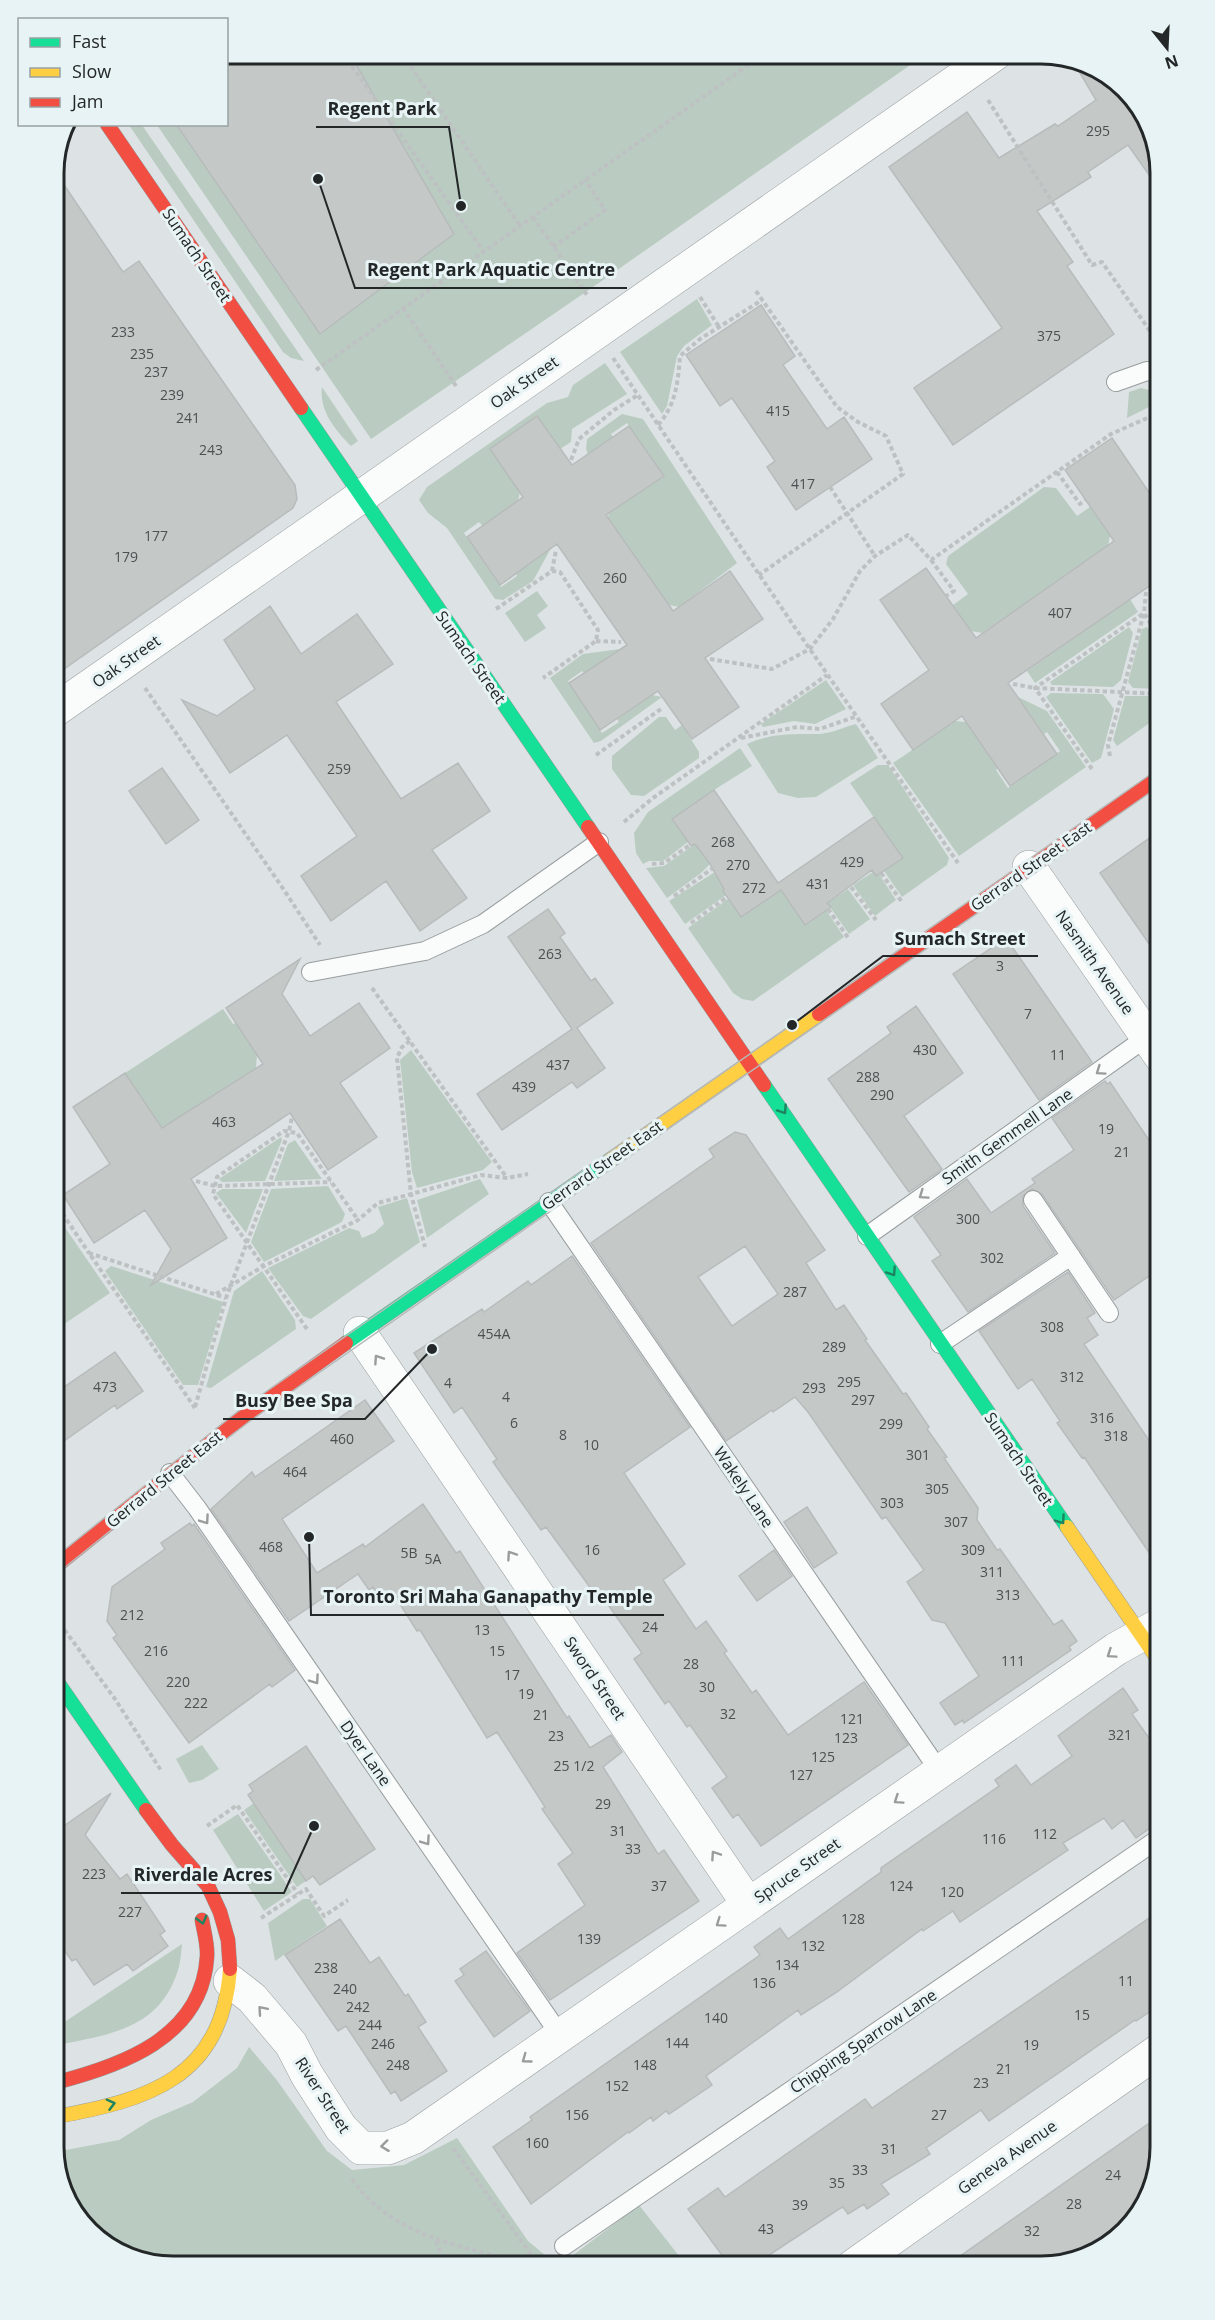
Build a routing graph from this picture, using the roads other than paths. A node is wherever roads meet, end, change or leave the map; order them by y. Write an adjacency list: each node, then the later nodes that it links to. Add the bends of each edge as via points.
1 (979, 65): 5 (street, Oak Street)
2 (108, 126): 5 (main road, Sumach Street)
3 (1150, 371): 4 (lane)
4 (1116, 382)
5 (361, 496): 6 (street, Oak Street); 8 (main road, Sumach Street)
6 (65, 703)
7 (1150, 784): 9 (main road, Gerrard Street East)
8 (599, 842): 10 (lane, via 483,924 425,951); 13 (main road, Sumach Street)
9 (1029, 867): 11 (street, Nasmith Avenue); 13 (main road, Gerrard Street East)
10 (311, 972)
11 (1150, 1041)
12 (1150, 1050): 16 (lane, Smith Gemmell Lane, one-way to 16)
13 (749, 1062): 15 (main road, Gerrard Street East); 16 (main road, Sumach Street, one-way to 16)
14 (1033, 1200): 17 (lane)
15 (549, 1202): 19 (main road, Gerrard Street East); 26 (lane, Wakely Lane)
16 (867, 1236): 20 (main road, Sumach Street, one-way to 20)
17 (1071, 1256): 18 (lane); 20 (lane)
18 (1109, 1313)
19 (360, 1333): 21 (main road, Gerrard Street East); 30 (street, Sword Street, one-way to 19)
20 (940, 1344): 23 (main road, Sumach Street, one-way to 23)
21 (170, 1473): 22 (main road, Gerrard Street East); 33 (lane, Dyer Lane, one-way to 33)
22 (64, 1560)
23 (1150, 1629)
24 (1150, 1631): 26 (street, Spruce Street, one-way to 26)
25 (64, 1692): 28 (main road)
26 (940, 1772): 30 (street, Spruce Street, one-way to 30)
27 (1150, 1845): 38 (lane, Chipping Sparrow Lane)
28 (173, 1846): 29 (main road); 32 (main road, via 208,1886 216,1903 228,1939)
29 (192, 1889)
30 (748, 1904): 33 (street, Spruce Street, one-way to 33)
31 (200, 1911): 35 (main road, one-way to 35, via 208,1956 205,1976 189,2013 174,2031 132,2058 89,2076)
32 (230, 1981): 36 (main road, one-way to 32, via 128,2100 185,2072 205,2049 221,2021); 37 (street, River Street, one-way to 32, via 388,2148 361,2148 341,2128 291,2044 252,1998)
33 (560, 2035): 37 (street, Spruce Street, one-way to 37)
34 (1150, 2057): 39 (street, Geneva Avenue)
35 (64, 2081)
36 (64, 2115)
37 (437, 2123)
38 (564, 2246)
39 (867, 2256)

